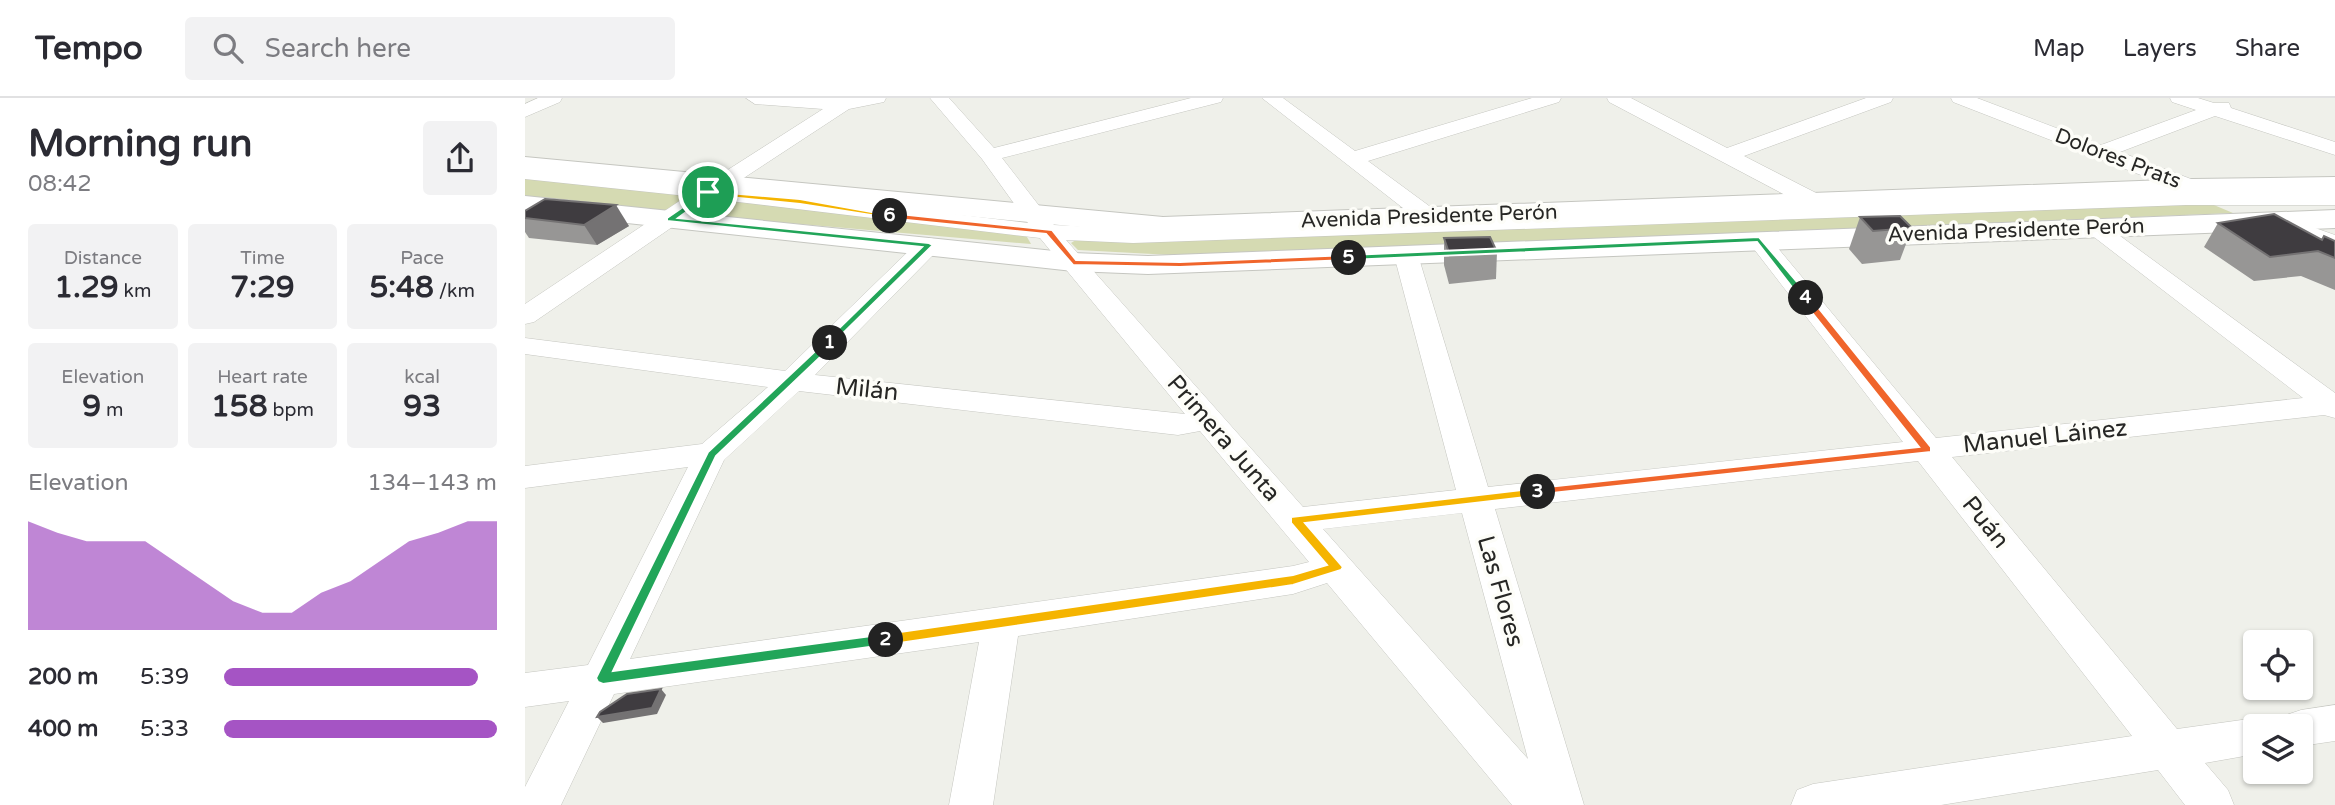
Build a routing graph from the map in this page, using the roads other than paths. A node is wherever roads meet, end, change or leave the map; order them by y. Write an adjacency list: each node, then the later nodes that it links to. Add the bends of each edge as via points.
1 (553, 98): 15 (street)
2 (755, 98): 13 (street)
3 (877, 98): 13 (street)
4 (939, 98): 18 (street, Primera Junta)
5 (1214, 98): 18 (street)
6 (1271, 98): 20 (street)
7 (1552, 98): 20 (street)
8 (1616, 98): 19 (street)
9 (1884, 98): 19 (street)
10 (1960, 98): 17 (street, Dolores Prats)
11 (2179, 98): 14 (street)
12 (2246, 98): 14 (street)
13 (843, 105): 25 (street)
14 (2215, 110): 16 (street); 17 (street)
15 (525, 111)
16 (2335, 149)
17 (2102, 152): 24 (street, Dolores Prats)
18 (989, 155): 37 (street, Primera Junta)
19 (1727, 155): 29 (street)
20 (1351, 159): 32 (street)
21 (525, 164): 25 (main road, Avenida Presidente Perón)
22 (525, 173): 25 (street)
23 (2335, 185): 24 (main road, Avenida Presidente Perón)
24 (2193, 187): 27 (street, Dolores Prats); 29 (main road, Avenida Presidente Perón)
25 (714, 188): 33 (street); 37 (main road, Avenida Presidente Perón)
26 (525, 198): 33 (street)
27 (2219, 198): 28 (street); 34 (street, Dolores Prats); 37 (street)
28 (2335, 198)
29 (1814, 201): 32 (main road, Avenida Presidente Perón)
30 (525, 204): 33 (main road, Avenida Presidente Perón)
31 (2335, 213): 34 (street)
32 (1428, 216): 37 (main road, Avenida Presidente Perón, via 1163,226)
33 (674, 217): 37 (street); 40 (main road, Avenida Presidente Perón); 42 (street)
34 (2267, 217): 35 (main road, Avenida Presidente Perón); 36 (main road, Avenida Presidente Perón); 37 (street, via 1180,259 1144,258); 39 (street, Dolores Prats)
35 (2335, 219)
36 (2093, 227): 38 (main road, Avenida Presidente Perón); 45 (street)
37 (1054, 239): 40 (main road, Avenida Presidente Perón); 41 (main road, Avenida Presidente Perón, via 1180,264); 46 (street, Primera Junta)
38 (1759, 240): 41 (main road, Avenida Presidente Perón); 47 (street, Puán)
39 (2335, 243)
40 (929, 245): 44 (street)
41 (1406, 255): 50 (street, Las Flores)
42 (525, 316)
43 (525, 346): 44 (street, Milán)
44 (792, 381): 46 (street, Milán, via 1178,425); 48 (street)
45 (2333, 405): 47 (street, Manuel Láinez)
46 (1209, 420): 51 (street, Primera Junta)
47 (1927, 450): 50 (street, Manuel Láinez); 59 (street, Puán)
48 (712, 454): 49 (street); 54 (street)
49 (525, 477)
50 (1476, 499): 51 (street, Manuel Láinez); 63 (street, Las Flores)
51 (1295, 520): 52 (street, Primera Junta)
52 (1336, 567): 53 (street, via 1293,580); 62 (street, Primera Junta)
53 (1001, 624): 54 (street); 61 (street)
54 (603, 678): 55 (street); 60 (street)
55 (525, 690)
56 (2335, 723): 57 (street)
57 (2313, 727)
58 (2243, 738): 59 (street)
59 (2168, 750): 64 (street); 65 (street, Puán)
60 (539, 805)
61 (971, 805)
62 (1540, 805)
63 (1562, 805)
64 (1814, 805)
65 (2212, 805)

